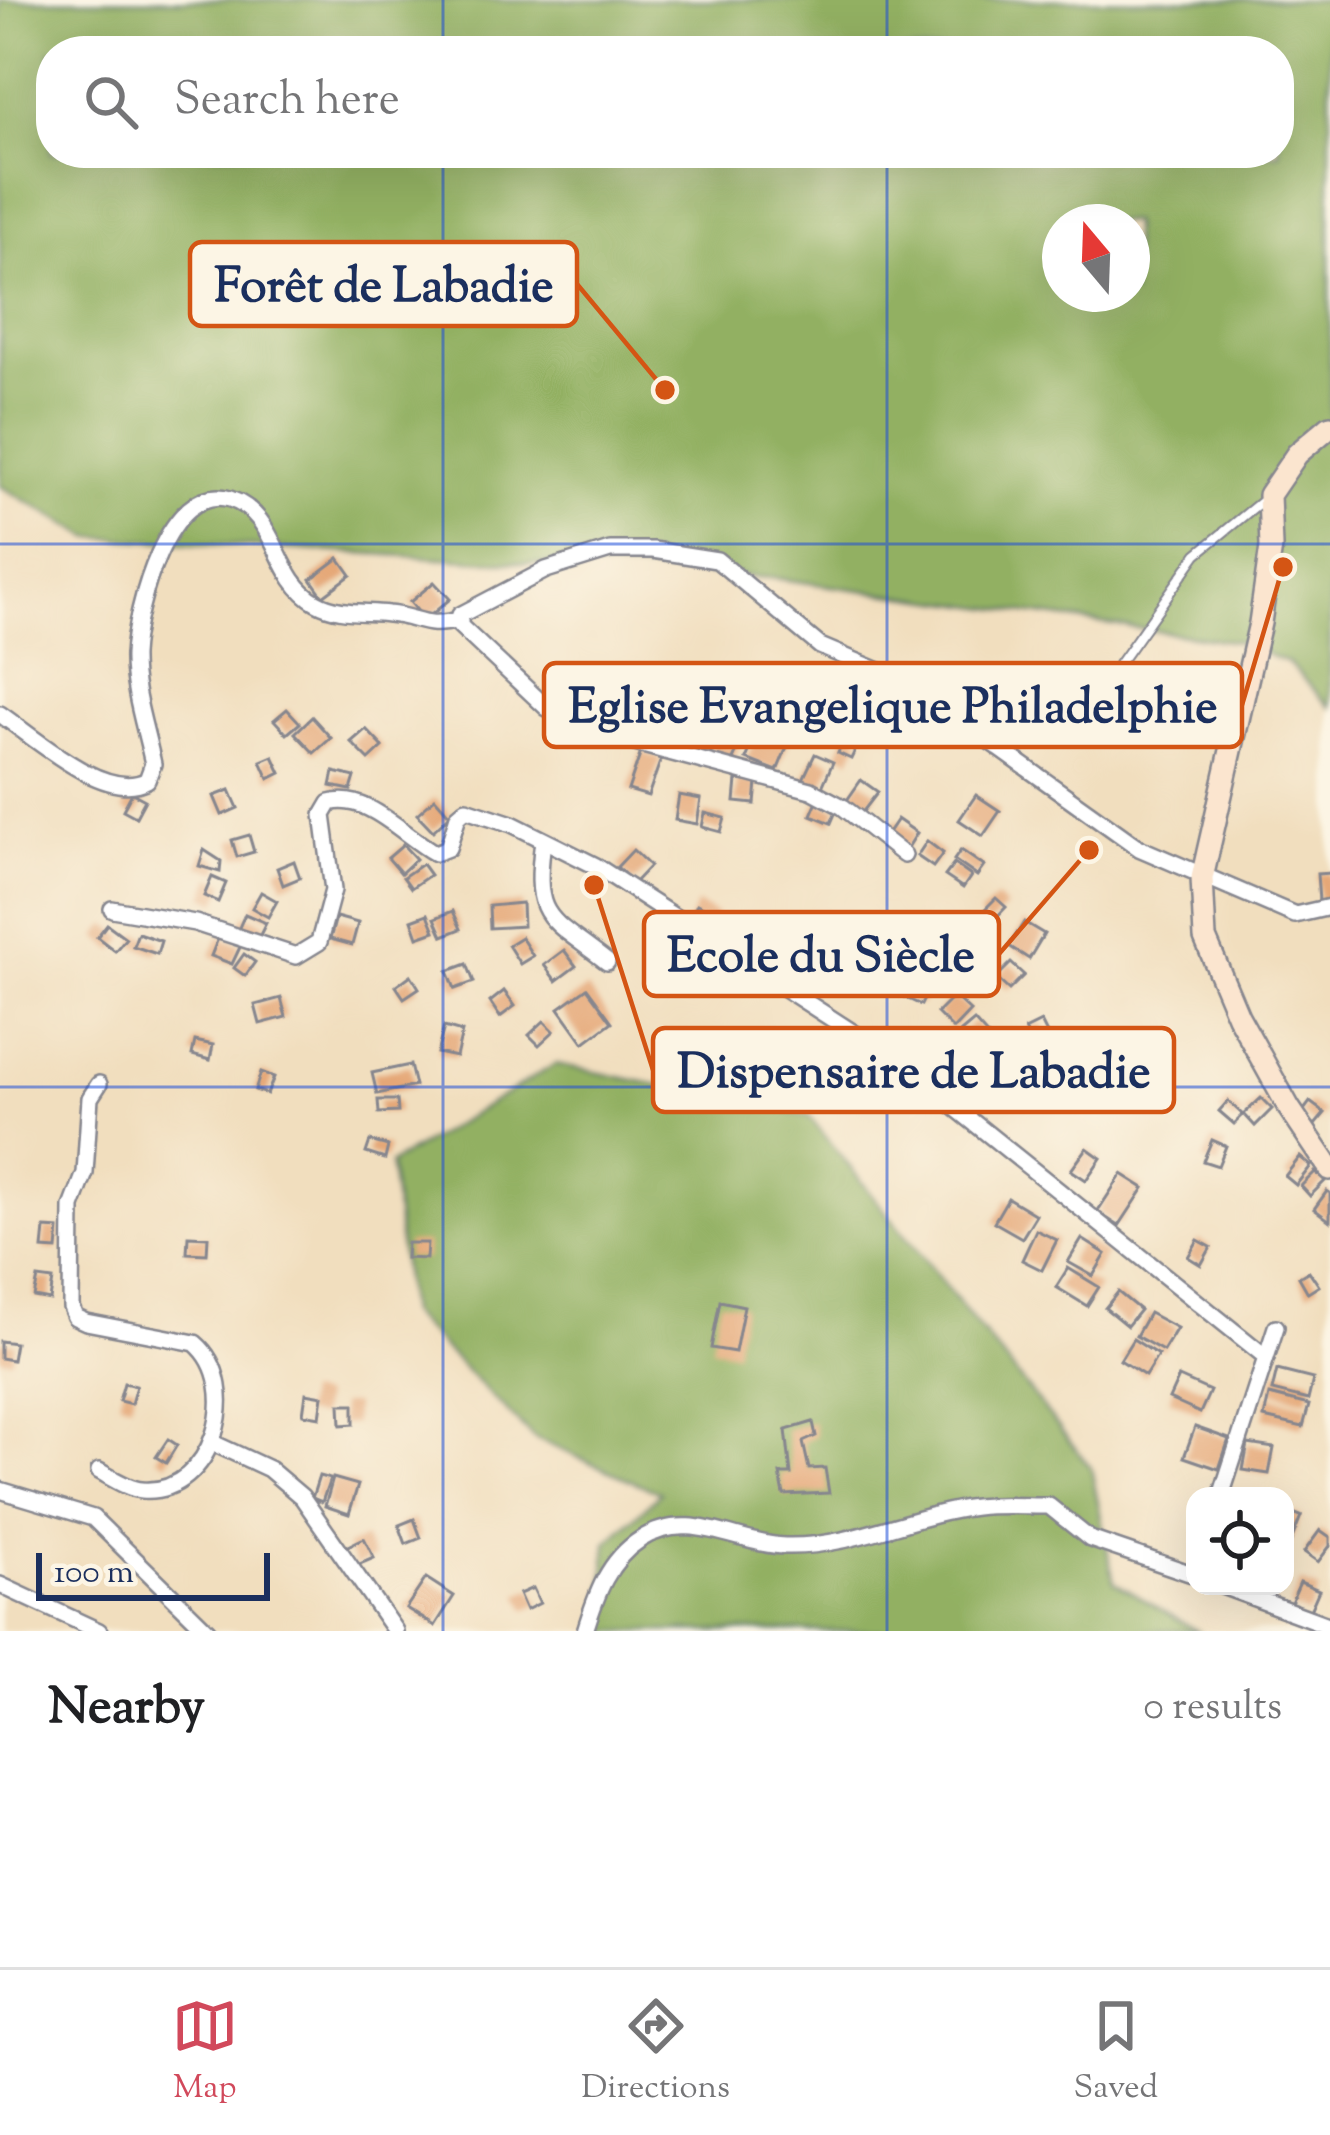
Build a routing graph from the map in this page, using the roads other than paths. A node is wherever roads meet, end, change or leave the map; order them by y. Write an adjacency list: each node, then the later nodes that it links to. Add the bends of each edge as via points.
1 (1330, 426): 2 (street, via 1297,454)
2 (1269, 495): 4 (lane, via 1197,554); 8 (street, via 1260,623)
3 (459, 620): 5 (street, via 430,628 316,602 278,561 265,523 227,498 205,500 168,530 143,596 133,657 153,764 147,780 117,785 88,775); 7 (street, via 547,708 609,736 811,790); 8 (street, via 546,570 610,550 717,560 820,646 932,702 1139,848)
4 (1112, 674)
5 (0, 714)
6 (544, 840): 10 (street, via 471,809 458,816 448,848 436,853 373,811 347,800 330,803 323,815 333,890 319,942 296,956 195,923); 11 (street, via 537,889 543,909); 15 (street, via 897,1061)
7 (904, 855)
8 (1202, 878): 9 (street, via 1295,915); 13 (street, via 1205,938 1238,1016)
9 (1330, 907)
10 (112, 909)
11 (607, 962)
12 (99, 1084): 16 (street, via 72,1208 71,1307 86,1322 164,1333 205,1351 219,1396)
13 (1330, 1169)
14 (1276, 1327): 15 (street)
15 (1266, 1357): 18 (street)
16 (212, 1443): 17 (street, via 172,1486 137,1490); 26 (street, via 269,1469 302,1497)
17 (99, 1472)
18 (1224, 1487)
19 (0, 1490): 25 (street, via 93,1518)
20 (1186, 1572): 27 (street, via 1090,1539 1049,1506 974,1507 831,1543 781,1546 720,1528 683,1528 644,1536 611,1564)
21 (0, 1585): 24 (street)
22 (1246, 1595): 23 (street)
23 (1330, 1626)
24 (99, 1631)
25 (208, 1631)
26 (395, 1631)
27 (585, 1631)

